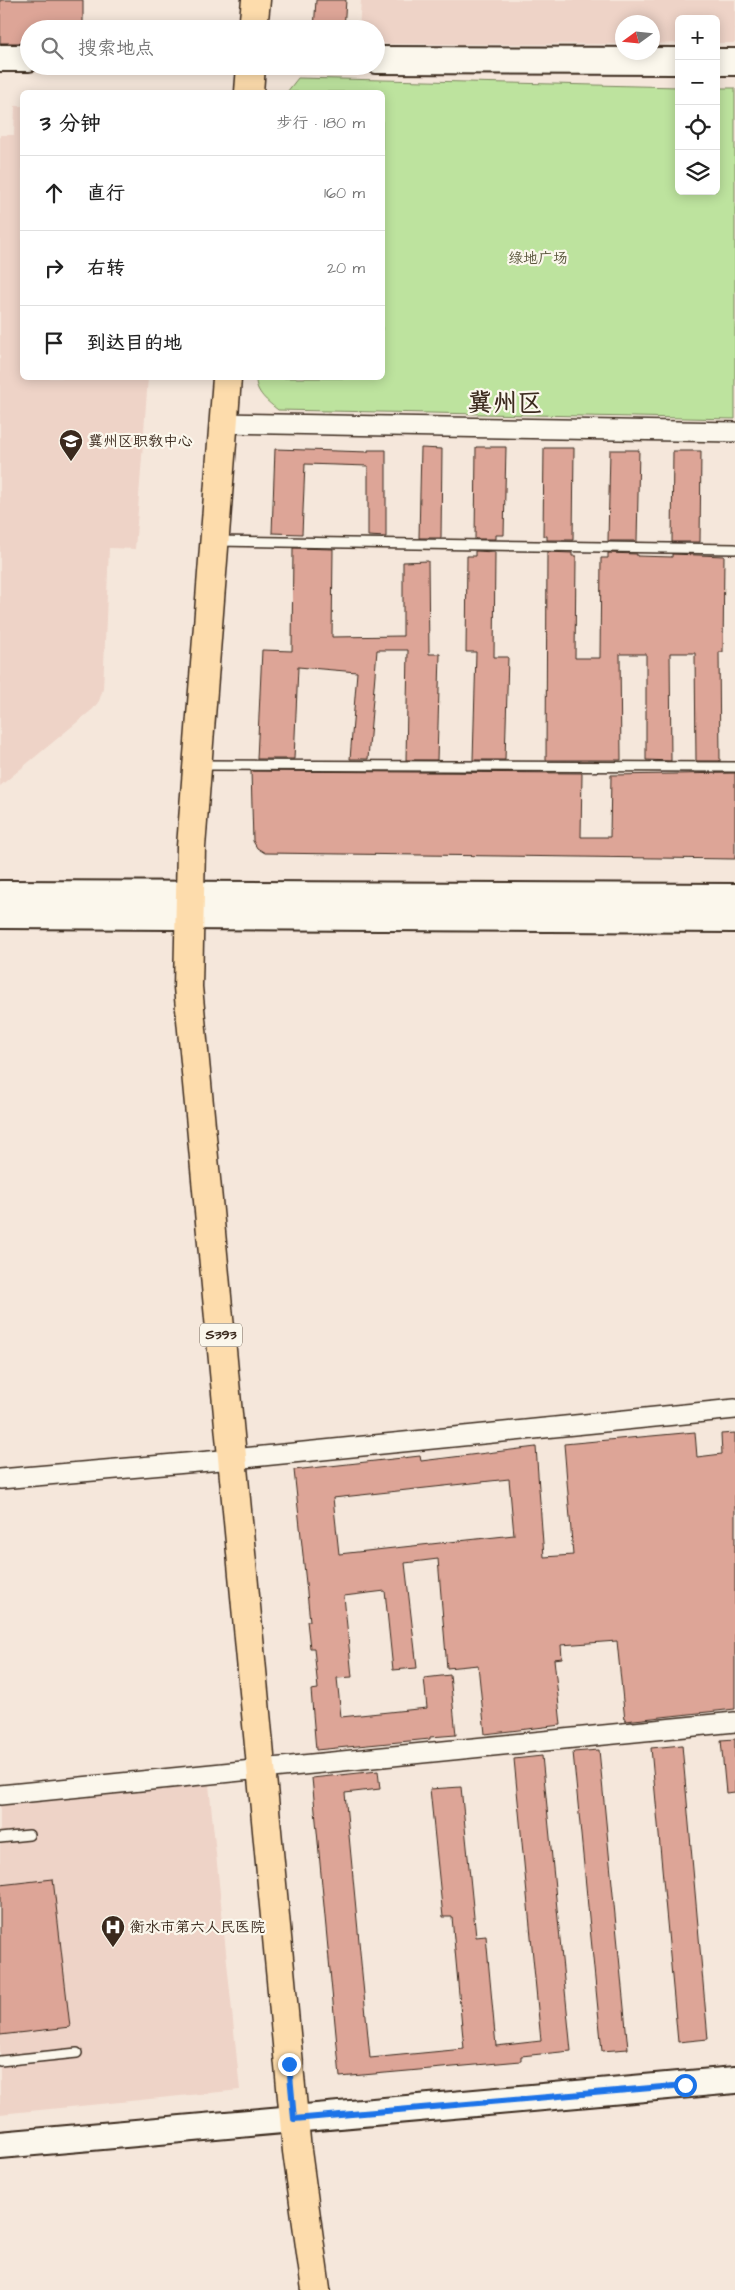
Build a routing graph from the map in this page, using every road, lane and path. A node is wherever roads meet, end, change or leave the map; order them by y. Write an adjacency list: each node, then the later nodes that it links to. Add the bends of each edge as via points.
1 (256, 0): 2 (main road)
2 (255, 20)
3 (0, 58): 4 (main road)
4 (20, 58)
5 (385, 60): 6 (main road)
6 (675, 62)
7 (720, 62): 8 (main road)
8 (735, 62)
9 (250, 75): 10 (main road)
10 (249, 90)
11 (227, 380): 12 (main road, S393)
12 (223, 423): 13 (street); 14 (main road, S393)
13 (735, 432)
14 (214, 541): 15 (lane); 16 (main road, S393)
15 (735, 549)
16 (197, 765): 17 (lane); 20 (main road, S393)
17 (735, 767)
18 (0, 894): 20 (main road)
19 (735, 897): 20 (main road)
20 (188, 905): 21 (main road); 22 (main road); 24 (main road, S393, via 188,987)
21 (0, 915)
22 (735, 919)
23 (735, 1409): 24 (street)
24 (233, 1459): 25 (street); 27 (main road, S393)
25 (0, 1479)
26 (735, 1722): 27 (street)
27 (262, 1768): 28 (street); 34 (main road, S393)
28 (0, 1795)
29 (29, 1835): 30 (lane)
30 (0, 1838)
31 (77, 2053): 32 (lane)
32 (0, 2061)
33 (735, 2080): 34 (main road)
34 (294, 2119): 35 (main road); 36 (main road, S393)
35 (0, 2145)
36 (316, 2290)

